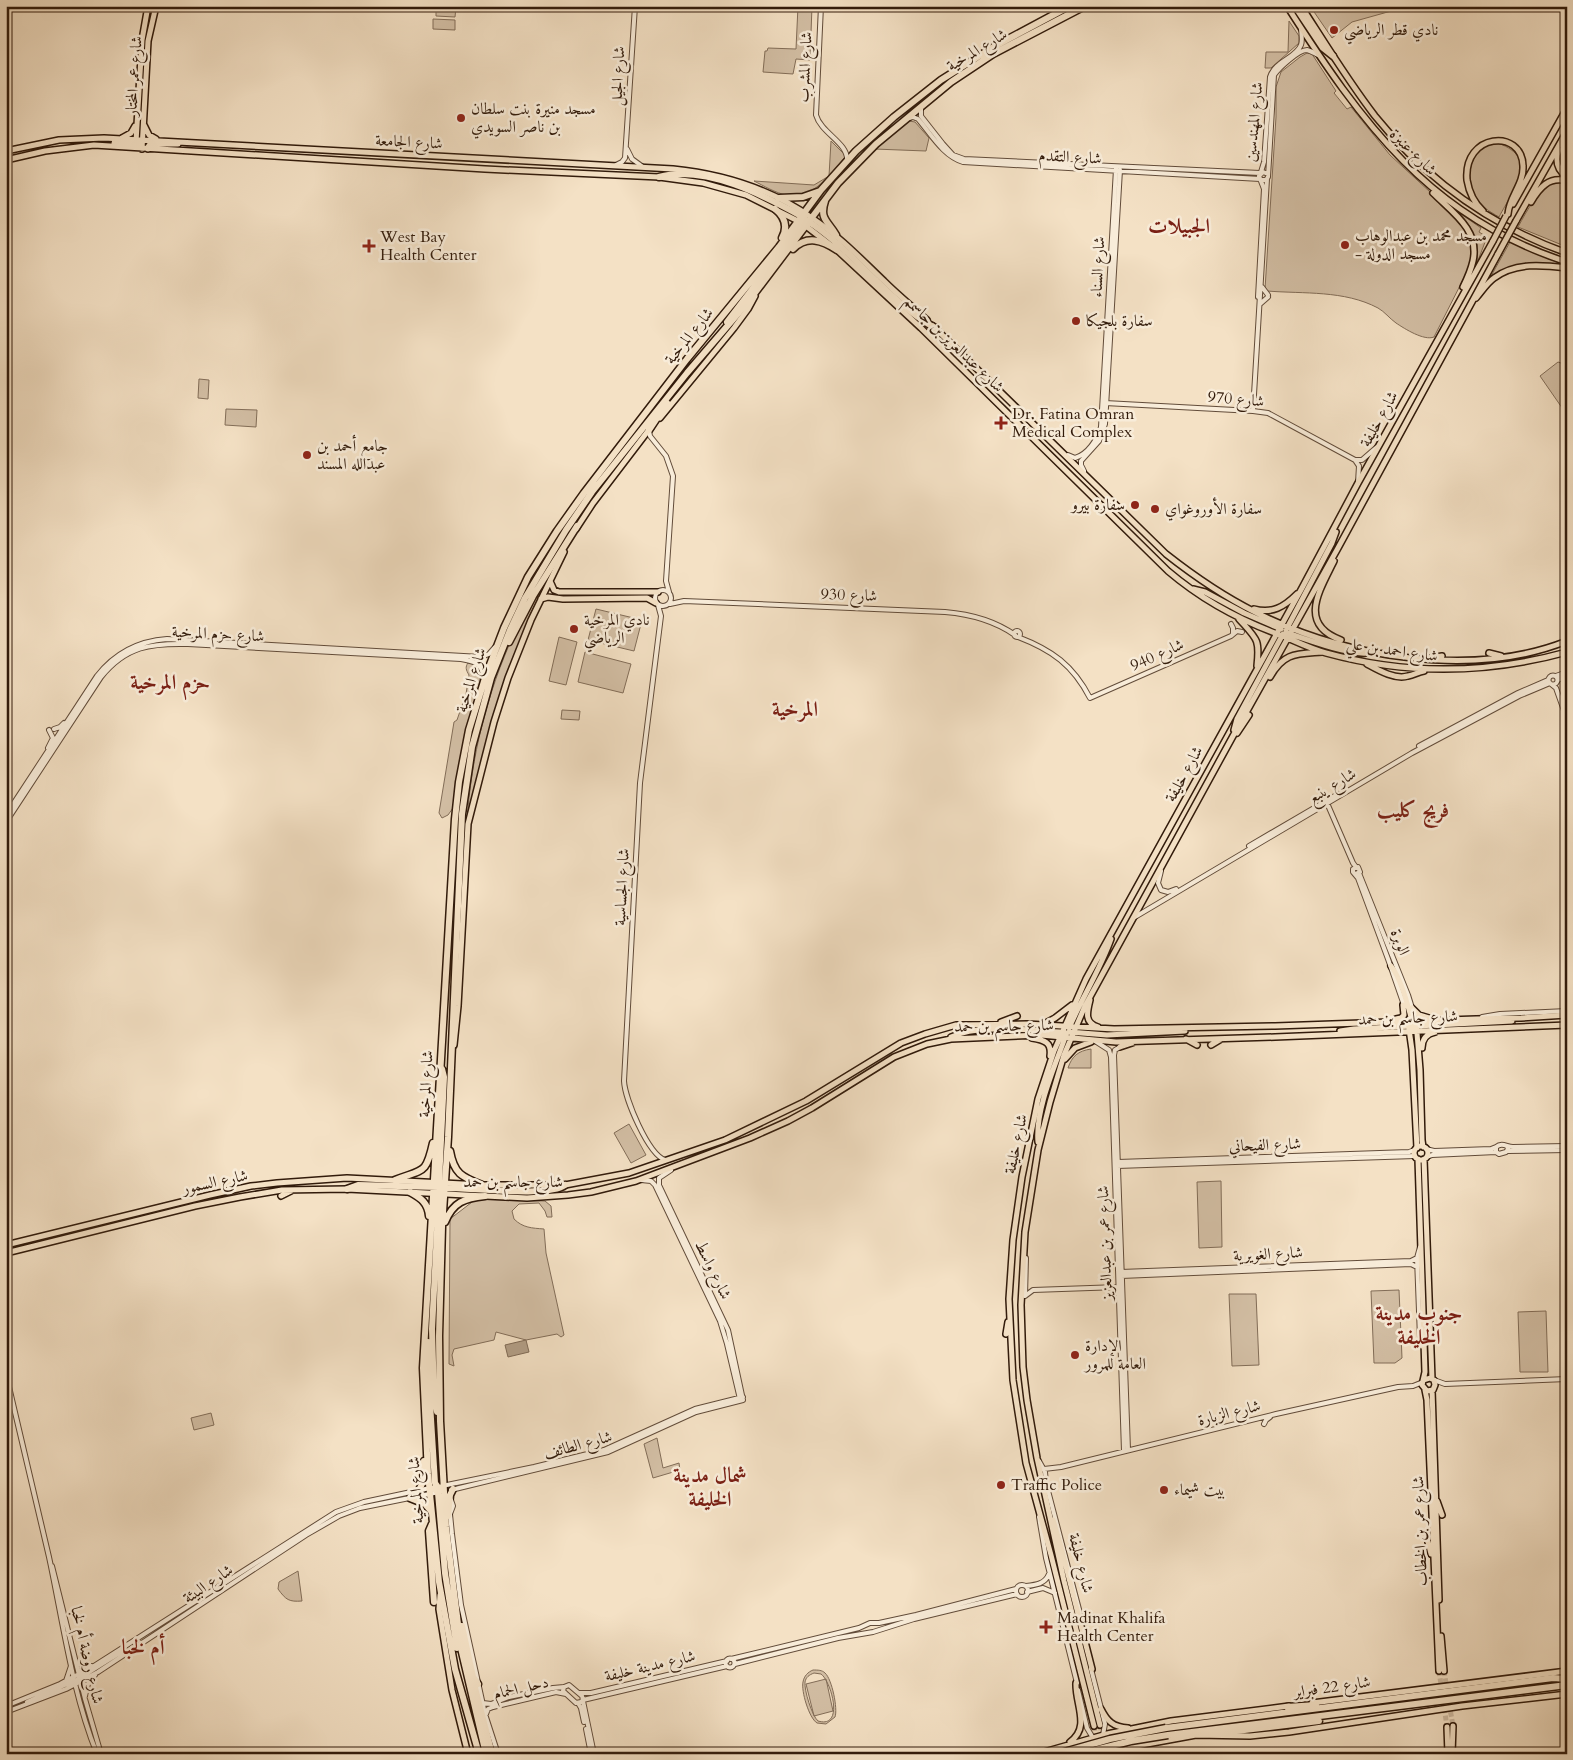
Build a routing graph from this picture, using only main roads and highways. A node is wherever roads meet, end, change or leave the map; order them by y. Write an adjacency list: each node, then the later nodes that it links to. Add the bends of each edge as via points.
1 (148, 6): 11 (main road, شارع عمر المختار, via 141,44)
2 (156, 6): 11 (main road, شارع عمر المختار, via 148,41)
3 (1070, 6): 9 (highway, شارع المرخية, via 980,54)
4 (1085, 6): 26 (highway, شارع المرخية, via 993,54 924,102 860,160)
5 (1287, 6): 23 (main road, شارع عنيزة, via 1318,55 1370,125)
6 (1295, 6): 8 (highway, via 1323,48)
7 (1301, 6): 8 (main road, شارع عنيزة)
8 (1333, 56): 30 (main road, شارع عنيزة, via 1375,116 1414,159 1459,197)
9 (911, 103): 24 (highway, شارع المرخية, via 856,151); 29 (highway, via 838,177)
10 (1567, 108): 28 (main road, شارع خليفة)
11 (140, 120): 13 (main road, via 131,133); 14 (main road, via 149,135); 16 (main road, شارع عمر المختار)
12 (1567, 132): 21 (main road, via 1557,158 1559,169); 31 (main road, شارع خليفة)
13 (119, 139): 16 (main road, شارع الجامعة); 18 (main road, شارع الجامعة, via 59,140)
14 (161, 141): 15 (main road, شارع الجامعة); 16 (main road, شارع الجامعة)
15 (186, 142): 17 (main road, via 150,144); 25 (main road, شارع الجامعة, via 689,170 741,183)
16 (138, 144): 17 (main road, شارع الجامعة); 19 (main road, via 88,143)
17 (148, 149): 20 (main road, شارع الجامعة)
18 (6, 151)
19 (6, 160)
20 (659, 177): 27 (main road, شارع الجامعة, via 720,187); 29 (highway, via 683,174 727,182 766,197)
21 (1567, 177)
22 (1567, 181): 31 (main road, via 1553,180 1545,184)
23 (1425, 183): 37 (main road, شارع عنيزة, via 1502,236); 40 (main road, via 1463,222 1472,239 1473,261)
24 (821, 190): 25 (highway, via 803,197); 29 (highway, شارع المرخية)
25 (779, 198): 29 (main road, شارع الجامعة)
26 (825, 199): 29 (highway, شارع المرخية); 32 (highway, via 824,219)
27 (775, 209): 29 (main road, شارع الجامعة); 33 (highway, via 786,225)
28 (1507, 215): 30 (main road, via 1521,179 1523,162 1519,152 1510,144 1488,142 1479,146 1472,155 1467,178 1474,200); 40 (main road, شارع خليفة, bridge)
29 (805, 219): 32 (main road, شارع عبدالعزيز بن جاسمم); 33 (highway, شارع المرخية); 34 (main road, شارع عبدالعزيز بن جاسمم); 36 (highway, شارع المرخية); 42 (highway); 43 (highway)
30 (1495, 220): 35 (main road, شارع عنيزة)
31 (1517, 220): 41 (main road, شارع خليفة, bridge)
32 (836, 235): 42 (main road, شارع عبدالعزيز بن جاسمم)
33 (779, 247): 68 (highway, شارع المرخية, via 687,359 570,511 524,586)
34 (837, 250): 36 (highway, via 822,241 810,240 798,244); 46 (main road, شارع عبدالعزيز بن جاسمم)
35 (1567, 252)
36 (784, 256): 39 (highway, شارع المرخية)
37 (1567, 262)
38 (1567, 268): 41 (main road, via 1532,266 1502,273 1491,280)
39 (758, 290): 43 (highway, شارع المرخية); 47 (main road, شارع المرخية, via 734,328)
40 (1456, 304): 52 (main road, شارع خليفة)
41 (1467, 310): 56 (main road, شارع خليفة)
42 (935, 328): 63 (main road, شارع عبدالعزيز بن جاسمم, via 1166,554)
43 (717, 338): 44 (highway, شارع المرخية)
44 (687, 373): 47 (highway); 68 (highway, شارع المرخية, via 578,512 525,598)
45 (976, 390): 46 (main road)
46 (988, 394): 49 (main road, شارع عبدالعزيز بن جاسمم)
47 (649, 430): 53 (main road, شارع المرخية)
48 (1034, 445): 49 (main road)
49 (1042, 446): 50 (main road, شارع عبدالعزيز بن جاسمم)
50 (1079, 483): 51 (main road); 55 (main road, شارع عبدالعزيز بن جاسمم)
51 (1085, 497)
52 (1340, 518): 59 (main road, شارع خليفة); 65 (main road, via 1332,543)
53 (577, 526): 57 (main road, شارع المرخية); 68 (highway, via 532,596 508,643)
54 (1120, 530): 55 (main road)
55 (1133, 537): 58 (main road, شارع عبدالعزيز بن جاسمم)
56 (1338, 548): 65 (main road, شارع خليفة); 67 (main road, via 1318,593 1315,613 1325,632)
57 (550, 581): 60 (main road, via 554,590 559,592); 61 (main road, شارع المرخية)
58 (1190, 588): 64 (main road, شارع عبدالعزيز بن جاسمم); 65 (main road, via 1205,592)
59 (1302, 588): 63 (main road, via 1276,610 1258,611); 65 (main road, شارع خليفة)
60 (660, 591)
61 (541, 599): 62 (main road, via 647,598); 87 (main road, شارع المرخية, via 501,700 468,824)
62 (657, 604)
63 (1241, 605): 65 (main road, شارع عبدالعزيز بن جاسمم)
64 (1237, 617): 65 (main road, شارع عبدالعزيز بن جاسمم); 78 (main road, via 1257,641)
65 (1285, 631): 67 (main road, شارع احمد بن علي); 70 (main road, شارع احمد بن علي); 71 (main road, via 1362,654); 78 (main road, شارع خليفة); 81 (main road, شارع خليفة)
66 (1567, 642): 74 (main road, شارع احمد بن علي)
67 (1347, 645): 71 (main road, شارع احمد بن علي)
68 (499, 648): 85 (highway, شارع المرخية, via 472,747 466,783); 120 (highway, شارع المرخية, via 477,701 457,801)
69 (1567, 651): 75 (main road); 75 (main road, شارع احمد بن علي)
70 (1324, 652): 77 (main road, شارع احمد بن علي); 81 (main road, via 1296,654 1281,662 1242,727)
71 (1374, 652): 76 (main road, شارع احمد بن علي)
72 (1489, 654): 74 (main road)
73 (1442, 656): 76 (main road)
74 (1506, 657): 76 (main road, شارع احمد بن علي)
75 (1545, 657): 79 (main road, شارع احمد بن علي, via 1498,667)
76 (1425, 659)
77 (1364, 662): 79 (main road, شارع احمد بن علي); 79 (main road, via 1386,675 1406,677)
78 (1257, 669): 80 (main road, شارع خليفة)
79 (1434, 670)
80 (1220, 734): 82 (main road); 83 (main road, شارع خليفة)
81 (1233, 736): 86 (main road, شارع خليفة)
82 (1201, 760)
83 (1113, 929): 88 (main road, شارع خليفة); 103 (main road, via 1104,957)
84 (1391, 966): 98 (main road)
85 (455, 981): 87 (highway); 117 (highway, شارع المرخية)
86 (1093, 991): 101 (main road, via 1087,1014 1089,1022); 103 (main road, شارع خليفة)
87 (459, 992): 117 (main road, شارع المرخية, via 456,1038)
88 (1075, 1001): 97 (main road); 103 (main road, شارع خليفة)
89 (1403, 1004): 96 (main road, via 1404,1015 1401,1018)
90 (1412, 1008): 94 (main road, via 1424,1018)
91 (1017, 1016): 95 (main road)
92 (1567, 1016): 93 (main road, شارع جاسم بن حمد)
93 (1521, 1018): 94 (main road, شارع جاسم بن حمد); 98 (main road, via 1495,1023)
94 (1454, 1019): 98 (main road, شارع جاسم بن حمد)
95 (995, 1024): 97 (main road, شارع جاسم بن حمد); 131 (main road, شارع جاسم بن حمد, via 956,1025 901,1043 787,1111 725,1140 651,1166)
96 (1354, 1024): 98 (main road, شارع جاسم بن حمد); 100 (main road, شارع جاسم بن حمد)
97 (1044, 1025): 103 (main road, شارع جاسم بن حمد)
98 (1413, 1026): 102 (main road, شارع جاسم بن حمد); 104 (main road, شارع جاسم بن حمد); 106 (main road, via 1354,1029); 121 (main road); 122 (main road)
99 (1566, 1026): 102 (main road, شارع جاسم بن حمد)
100 (1215, 1027): 101 (main road, شارع جاسم بن حمد); 103 (main road, via 1123,1035)
101 (1114, 1029): 103 (main road, شارع جاسم بن حمد)
102 (1462, 1029): 122 (main road, via 1427,1034 1423,1040 1424,1084)
103 (1068, 1032): 107 (main road, شارع جاسم بن حمد); 111 (main road, via 975,1031); 113 (main road, شارع جاسم بن حمد); 118 (main road, شارع خليفة); 119 (main road, شارع خليفة); 127 (main road, via 1043,1106 1037,1133)
104 (1392, 1032): 105 (main road, شارع جاسم بن حمد); 121 (main road, via 1408,1038)
105 (1365, 1033): 106 (main road, شارع جاسم بن حمد); 110 (main road)
106 (1329, 1034): 108 (main road, شارع جاسم بن حمد)
107 (1024, 1036): 111 (main road, شارع جاسم بن حمد); 118 (main road, via 1048,1043)
108 (1221, 1038): 109 (main road, شارع جاسم بن حمد); 115 (main road)
109 (1186, 1039): 112 (main road, شارع جاسم بن حمد); 114 (main road)
110 (1357, 1039)
111 (946, 1040): 137 (main road, شارع جاسم بن حمد, via 910,1049 788,1121 636,1181 568,1195 528,1198)
112 (1142, 1040): 113 (main road, شارع جاسم بن حمد); 116 (main road)
113 (1095, 1041): 119 (main road, via 1075,1048)
114 (1197, 1045)
115 (1210, 1045)
116 (1120, 1047)
117 (451, 1053): 126 (highway, شارع المرخية)
118 (1050, 1062): 123 (main road, شارع خليفة)
119 (1061, 1066): 127 (main road, شارع خليفة)
120 (440, 1067): 125 (highway, شارع المرخية); 132 (highway, via 444,1077)
121 (1413, 1067): 128 (main road)
122 (1421, 1096): 128 (main road)
123 (1038, 1099): 124 (main road); 144 (main road, شارع خليفة, via 1017,1204)
124 (1031, 1108)
125 (437, 1127): 129 (highway, via 429,1159 422,1171); 132 (highway, شارع المرخية)
126 (448, 1137): 130 (highway, via 455,1168 465,1178); 132 (highway, شارع المرخية)
127 (1038, 1150): 158 (main road, شارع خليفة, via 1024,1245 1021,1305 1027,1400)
128 (1421, 1153): 143 (main road); 147 (main road)
129 (395, 1180): 132 (main road, شارع السمور); 140 (main road, شارع السمور, via 332,1178 252,1186)
130 (482, 1185): 131 (main road, شارع جاسم بن حمد); 132 (main road, شارع جاسم بن حمد)
131 (565, 1185): 132 (highway, via 557,1189 520,1191)
132 (439, 1188): 134 (highway, via 358,1185); 135 (main road, شارع السمور); 137 (main road, شارع جاسم بن حمد); 138 (highway, شارع المرخية); 139 (highway, شارع المرخية); 151 (highway, via 432,1329 434,1396)
133 (293, 1189): 134 (main road, شارع السمور); 136 (main road); 141 (main road, شارع السمور, via 222,1200)
134 (347, 1189): 135 (main road, شارع السمور)
135 (410, 1192): 139 (highway, via 426,1203)
136 (281, 1196)
137 (485, 1196): 138 (highway, via 460,1201 450,1211)
138 (442, 1228): 151 (highway, شارع المرخية)
139 (431, 1233): 145 (highway, شارع المرخية)
140 (6, 1245)
141 (6, 1253)
142 (1417, 1270): 143 (main road)
143 (1422, 1286): 148 (main road)
144 (1009, 1314): 146 (main road); 158 (main road, شارع خليفة, via 1015,1400 1026,1463 1097,1726)
145 (425, 1318): 152 (highway, شارع المرخية); 155 (highway, via 429,1322 430,1416)
146 (1006, 1334)
147 (1433, 1379): 148 (main road); 150 (main road)
148 (1423, 1381): 149 (main road)
149 (1424, 1390): 150 (main road); 161 (main road, شارع عمر بن الخطاب, via 1428,1405)
150 (1433, 1390): 156 (main road, شارع عمر بن الخطاب)
151 (440, 1421): 155 (highway, شارع المرخية)
152 (426, 1436): 154 (highway, via 423,1482); 155 (highway, شارع المرخية)
153 (453, 1489): 163 (highway)
154 (419, 1490)
155 (437, 1490): 159 (highway, شارع المرخية); 163 (highway, شارع المرخية); 167 (highway)
156 (1435, 1494): 160 (main road); 166 (main road, شارع عمر بن الخطاب, via 1442,1671)
157 (410, 1498): 159 (highway, via 425,1504)
158 (1049, 1511): 170 (main road, via 1062,1547)
159 (432, 1514): 162 (highway, شارع المرخية); 167 (highway, via 435,1513 441,1565)
160 (1442, 1515)
161 (1431, 1516): 164 (main road); 166 (main road, شارع عمر بن الخطاب)
162 (432, 1523): 168 (highway, شارع المرخية); 169 (highway, via 428,1531)
163 (446, 1527): 172 (highway, شارع المرخية, via 453,1589)
164 (1427, 1528)
165 (1428, 1542): 166 (main road)
166 (1434, 1569)
167 (445, 1573): 172 (highway, via 461,1665 463,1672)
168 (440, 1592): 196 (main road, شارع المرخية, via 439,1605 452,1690); 197 (highway, شارع المرخية, via 455,1669)
169 (434, 1602)
170 (1092, 1669)
171 (1567, 1671): 179 (main road, شارع 22 فبراير)
172 (470, 1677): 175 (highway); 198 (highway, شارع المرخية); 199 (highway)
173 (1567, 1677): 178 (highway, شارع 22 فبراير)
174 (1076, 1682): 191 (main road, via 1082,1727)
175 (478, 1684)
176 (1567, 1685): 181 (highway, شارع 22 فبراير)
177 (1567, 1694): 186 (main road, via 1289,1732 1247,1736)
178 (1347, 1705): 179 (highway); 184 (highway, شارع 22 فبراير)
179 (1287, 1707): 182 (main road, شارع 22 فبراير)
180 (1101, 1709): 182 (main road, via 1114,1725)
181 (1352, 1712): 184 (highway, شارع 22 فبراير); 186 (highway, via 1304,1723)
182 (1138, 1728): 183 (main road, شارع 22 فبراير)
183 (1132, 1730): 185 (main road, شارع 22 فبراير); 193 (main road, via 1110,1738 1107,1745 1114,1749)
184 (1167, 1731): 201 (highway, شارع 22 فبراير, bridge, via 1118,1738); 202 (highway, شارع 22 فبراير, bridge)
185 (1112, 1733): 187 (main road, شارع 22 فبراير); 194 (main road)
186 (1211, 1734): 192 (main road)
187 (1103, 1735): 188 (main road, شارع 22 فبراير); 194 (main road)
188 (1093, 1738): 189 (main road, شارع 22 فبراير); 194 (main road)
189 (1085, 1740): 191 (main road, شارع 22 فبراير); 194 (main road); 203 (main road)
190 (494, 1741): 199 (highway)
191 (1066, 1745): 200 (main road, شارع 22 فبراير)
192 (1142, 1745): 193 (main road); 206 (main road)
193 (1136, 1746): 195 (main road)
194 (1100, 1748): 195 (main road); 204 (main road); 205 (main road)
195 (1113, 1753)
196 (468, 1754)
197 (477, 1754)
198 (486, 1754)
199 (492, 1754)
200 (1037, 1754)
201 (1057, 1754)
202 (1080, 1754)
203 (1090, 1754)
204 (1094, 1754)
205 (1107, 1754)
206 (1124, 1754)
207 (1448, 1754): 208 (main road, via 1450,1727)
208 (1452, 1754)

